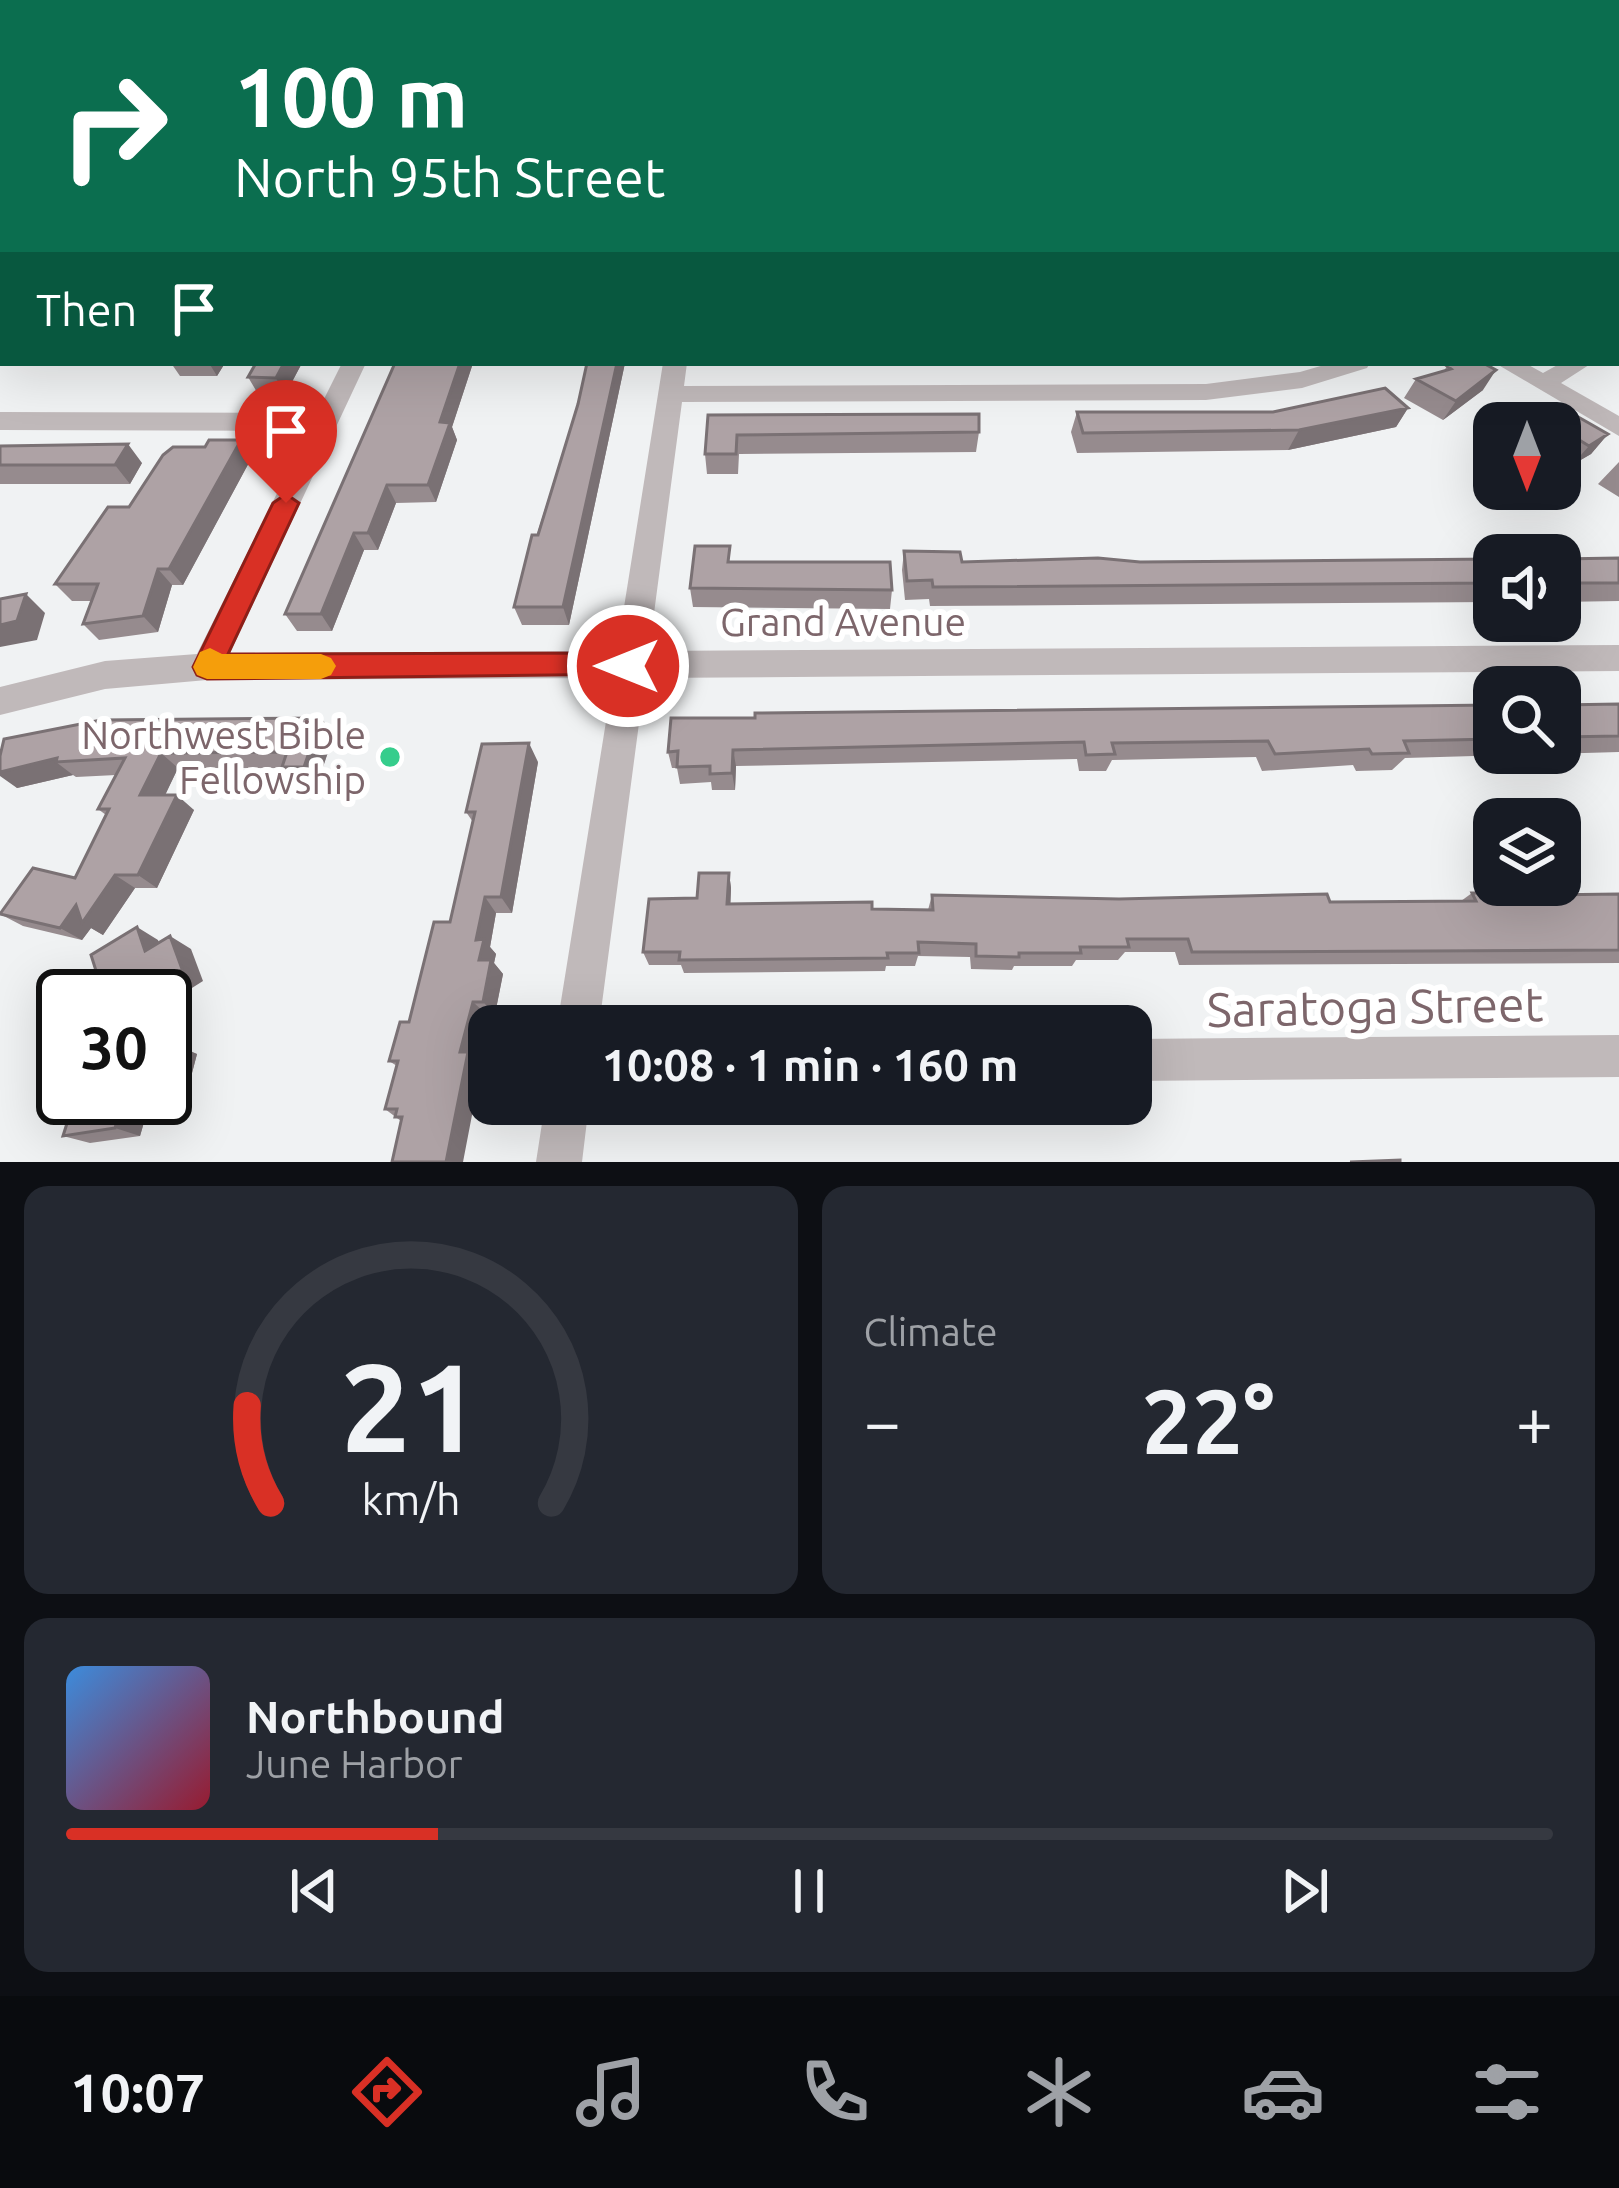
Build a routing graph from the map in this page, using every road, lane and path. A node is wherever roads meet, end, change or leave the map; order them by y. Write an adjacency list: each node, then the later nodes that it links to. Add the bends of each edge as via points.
1 (353, 366): 9 (street)
2 (675, 366): 7 (street)
3 (1348, 366): 7 (street, via 1206,392)
4 (1513, 366): 6 (street)
5 (1574, 366): 6 (street)
6 (1543, 383): 10 (street)
7 (671, 394): 12 (street)
8 (0, 422): 9 (street)
9 (326, 422): 13 (street)
10 (1619, 427)
11 (1619, 658): 12 (street, Grand Avenue)
12 (628, 666): 13 (street, Grand Avenue); 15 (street)
13 (207, 667): 14 (street, Grand Avenue, via 105,675)
14 (0, 701)
15 (581, 1005)
16 (1619, 1056): 17 (street, Saratoga Street)
17 (1152, 1060)
18 (564, 1125): 19 (street)
19 (559, 1162)

